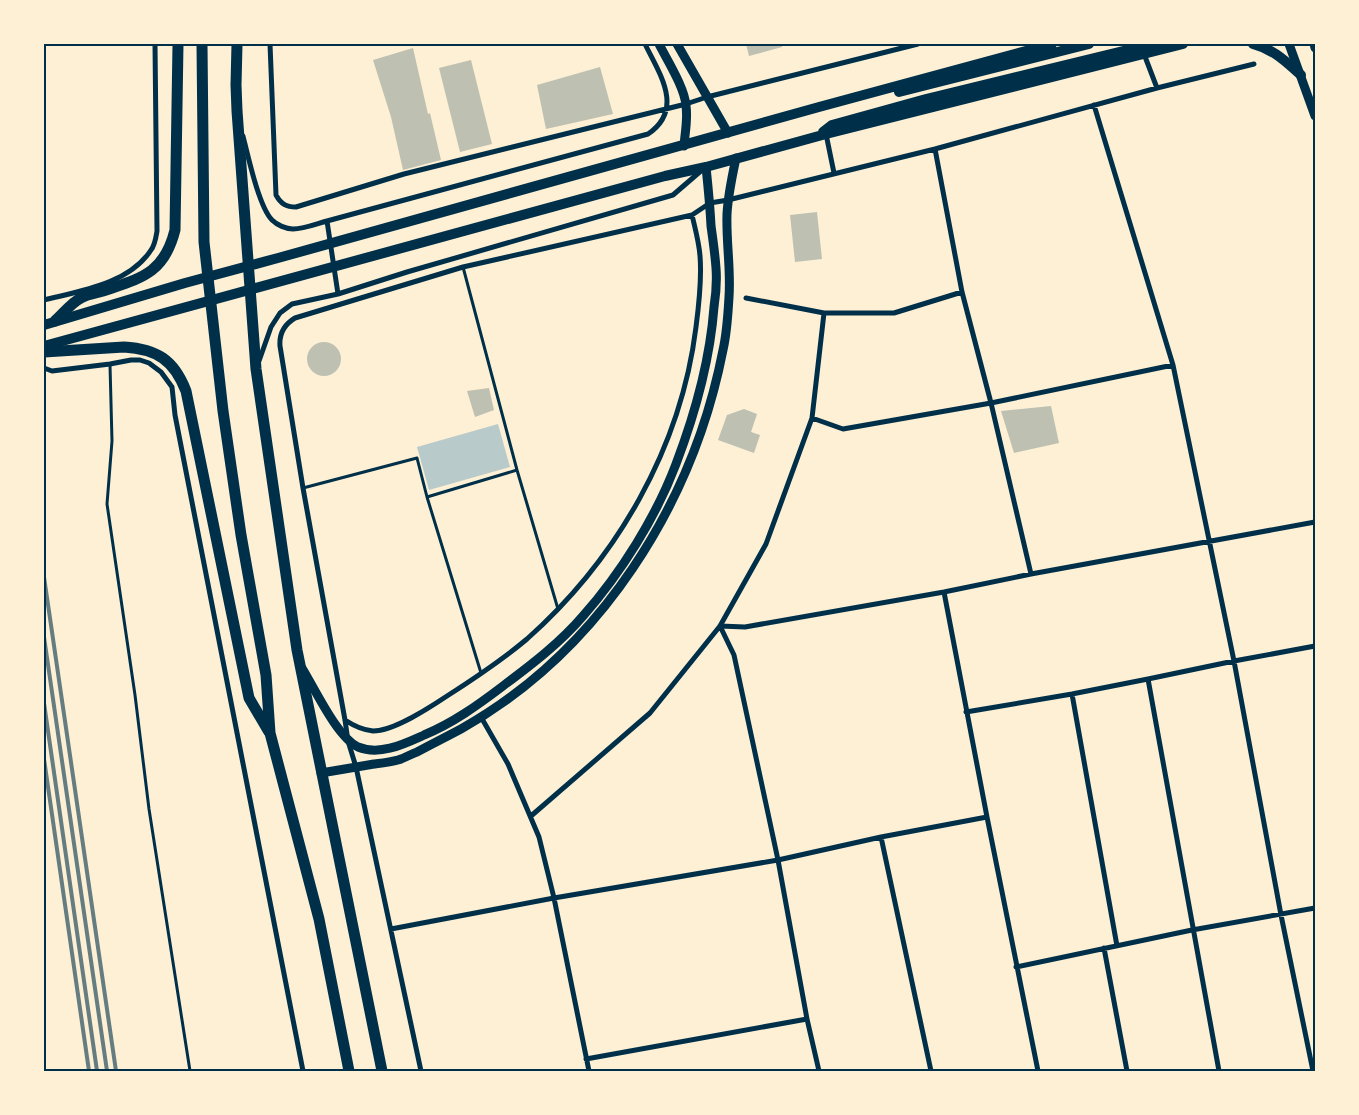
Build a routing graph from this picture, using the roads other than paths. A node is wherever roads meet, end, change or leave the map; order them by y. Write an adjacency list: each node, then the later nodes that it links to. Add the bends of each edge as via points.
1 (155, 44): 44 (street, via 158,231 152,249 138,266 108,283)
2 (178, 44): 46 (highway, via 174,230 167,253 148,274 80,298)
3 (202, 44): 74 (highway, via 204,242 223,411 266,676)
4 (237, 44): 27 (highway)
5 (270, 44): 25 (street, via 276,189 279,201 288,207 404,174)
6 (644, 44): 25 (street, via 664,83)
7 (659, 44): 23 (street, via 678,79)
8 (677, 44): 22 (street)
9 (918, 44): 22 (street)
10 (1052, 44): 26 (main road)
11 (1090, 44): 26 (main road, via 832,110)
12 (1152, 44): 30 (main road, via 926,99 832,125)
13 (1183, 44): 18 (main road)
14 (1253, 44): 20 (main road, via 1266,47)
15 (1289, 44): 20 (street)
16 (1314, 44): 17 (street)
17 (1315, 48)
18 (1144, 54): 21 (street); 30 (main road)
19 (1254, 64): 21 (street)
20 (1301, 75): 28 (street)
21 (1157, 88): 24 (street)
22 (707, 97): 23 (street); 29 (street)
23 (686, 104): 25 (street); 31 (street)
24 (1094, 105): 32 (street); 51 (street)
25 (667, 108): 39 (street, via 656,129 640,137)
26 (818, 108): 29 (main road)
27 (237, 111): 39 (street, via 252,172 265,209 272,219 293,229); 53 (highway)
28 (1315, 116)
29 (728, 133): 31 (main road)
30 (821, 135): 33 (main road); 35 (street)
31 (684, 146): 46 (main road)
32 (935, 149): 35 (street); 41 (street)
33 (736, 158): 34 (main road); 36 (street)
34 (706, 167): 37 (street); 42 (street, via 673,195); 48 (main road)
35 (834, 173): 36 (street)
36 (728, 200): 37 (street); 72 (street, via 729,296 724,347 702,430 669,508 633,568 591,623 548,666)
37 (710, 203): 38 (street); 75 (street, via 716,289 703,378 676,465 660,502 624,562 583,617 542,656 472,710 395,748 366,749)
38 (692, 215): 40 (street); 63 (street, via 700,255 698,312 688,373 674,421 646,488 626,523)
39 (327, 221): 42 (street)
40 (463, 267): 56 (lane); 57 (street, via 295,318 286,325 280,346)
41 (962, 292): 45 (street, via 894,313); 54 (street)
42 (338, 294): 53 (street, via 292,304 280,313 271,326)
43 (746, 298): 45 (street)
44 (44, 300)
45 (824, 313): 55 (street)
46 (55, 321): 47 (main road)
47 (44, 325)
48 (44, 346)
49 (44, 352): 74 (highway, via 124,346 148,350 172,365 181,378 249,698)
50 (110, 364): 52 (street, via 52,371); 92 (lane, via 112,441 107,504 149,810); 93 (street, via 131,360 149,363 172,387)
51 (1173, 365): 54 (street); 60 (street)
52 (44, 368)
53 (256, 368): 67 (highway)
54 (992, 403): 55 (street, via 843,429); 61 (street)
55 (812, 418): 64 (street, via 766,544)
56 (516, 470): 58 (lane); 63 (lane)
57 (303, 488): 58 (lane, via 417,458); 73 (street)
58 (427, 497): 68 (lane)
59 (1315, 522): 60 (street)
60 (1208, 542): 61 (street); 66 (street)
61 (1031, 574): 62 (street)
62 (944, 592): 64 (street, via 745,627); 71 (street)
63 (558, 609): 68 (street, via 527,639)
64 (720, 626): 78 (street, via 650,713); 81 (street, via 734,655)
65 (1315, 646): 66 (street)
66 (1234, 661): 69 (street); 84 (street)
67 (301, 666): 75 (street, via 338,730); 77 (highway)
68 (482, 674): 73 (street, via 428,708 382,730 373,731)
69 (1148, 679): 70 (street); 86 (street)
70 (1072, 694): 71 (street); 87 (street)
71 (966, 712): 79 (street)
72 (481, 718): 76 (street, via 399,760); 78 (street, via 508,764)
73 (345, 720): 75 (street)
74 (270, 733): 94 (highway, via 319,919)
75 (348, 740): 76 (street)
76 (356, 767): 77 (street); 85 (street)
77 (322, 773): 95 (highway)
78 (531, 816): 82 (street)
79 (987, 817): 80 (street); 89 (street)
80 (881, 837): 81 (street); 99 (street)
81 (778, 860): 82 (street); 90 (street)
82 (554, 898): 85 (street); 91 (street)
83 (1315, 908): 84 (street)
84 (1281, 914): 86 (street); 103 (street)
85 (391, 929): 96 (street)
86 (1192, 930): 87 (street); 102 (street)
87 (1117, 946): 88 (street)
88 (1104, 948): 89 (street); 101 (street)
89 (1016, 967): 100 (street)
90 (807, 1020): 91 (street); 98 (street)
91 (586, 1059): 97 (street)
92 (190, 1071)
93 (303, 1071)
94 (349, 1071)
95 (382, 1071)
96 (421, 1071)
97 (589, 1071)
98 (819, 1071)
99 (931, 1071)
100 (1038, 1071)
101 (1127, 1071)
102 (1219, 1071)
103 (1314, 1071)

